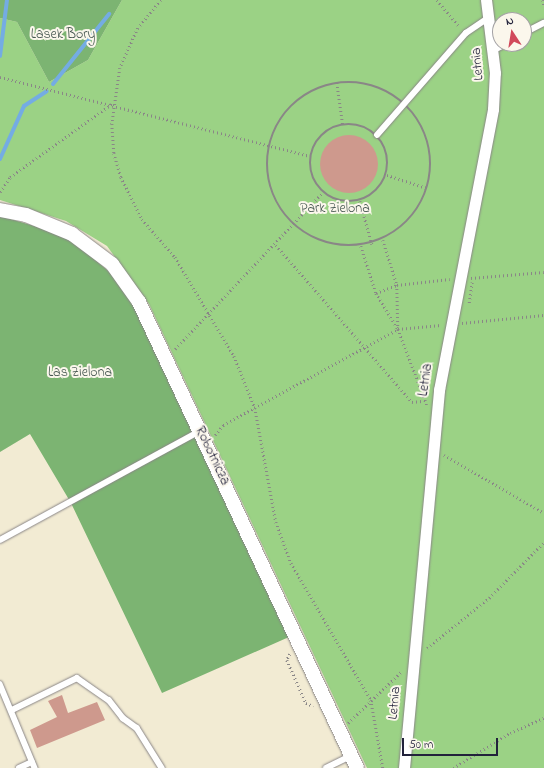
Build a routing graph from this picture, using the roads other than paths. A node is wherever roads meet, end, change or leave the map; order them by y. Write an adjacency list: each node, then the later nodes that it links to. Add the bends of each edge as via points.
1 (486, 0): 2 (street, Letnia)
2 (488, 18): 5 (street, Letnia); 6 (lane, via 466,33)
3 (544, 23): 4 (lane)
4 (532, 29)
5 (492, 52): 18 (street, Letnia, via 493,109 459,279 456,323 436,416 439,451 414,659)
6 (377, 135)
7 (0, 210): 8 (street, Robotnicza, via 55,225 104,257 122,275 139,302)
8 (202, 436): 9 (lane); 13 (street, Robotnicza)
9 (0, 540)
10 (0, 684): 11 (lane)
11 (12, 710): 12 (lane); 16 (lane, via 77,678 109,700 123,718 137,728)
12 (32, 762): 14 (lane); 15 (lane)
13 (354, 762): 17 (lane)
14 (19, 768)
15 (35, 768)
16 (162, 768)
17 (326, 768)
18 (404, 768)

